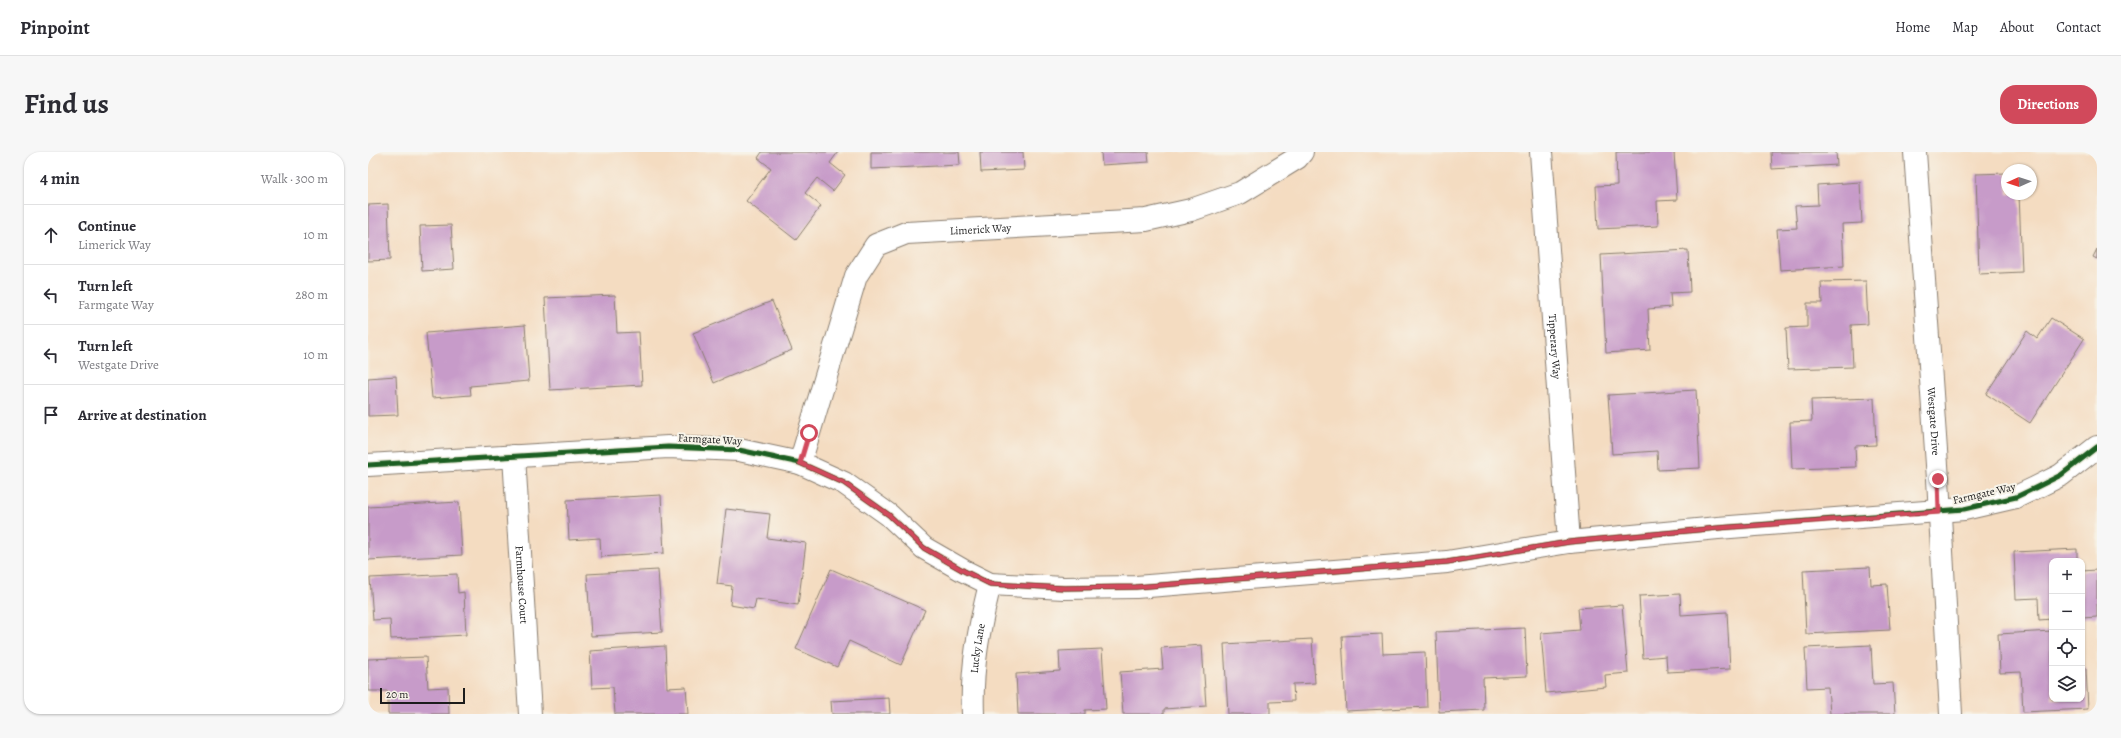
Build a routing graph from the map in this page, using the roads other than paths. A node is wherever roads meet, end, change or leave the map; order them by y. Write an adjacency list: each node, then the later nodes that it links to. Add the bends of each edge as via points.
1 (1302, 152): 6 (street, Limerick Way, via 1297,158 1240,193 1191,210 1146,220 906,233 876,245 856,276)
2 (1542, 152): 9 (street, Tipperary Way)
3 (1915, 152): 8 (street, Westgate Drive)
4 (2097, 447): 8 (street, Farmgate Way, via 2061,475 2016,497)
5 (514, 456): 6 (street, Farmgate Way, via 668,447 739,450); 7 (street, Farmgate Way); 11 (street, Farmhouse Court)
6 (800, 463): 10 (street, Farmgate Way, via 844,483 889,515 924,548)
7 (368, 465)
8 (1939, 512): 9 (street, Farmgate Way); 13 (street, Westgate Drive)
9 (1569, 542): 10 (street, Farmgate Way, via 1447,562 1136,587 1064,588)
10 (990, 584): 12 (street, Lucky Lane, via 978,634 972,681)
11 (530, 714)
12 (973, 714)
13 (1951, 714)

